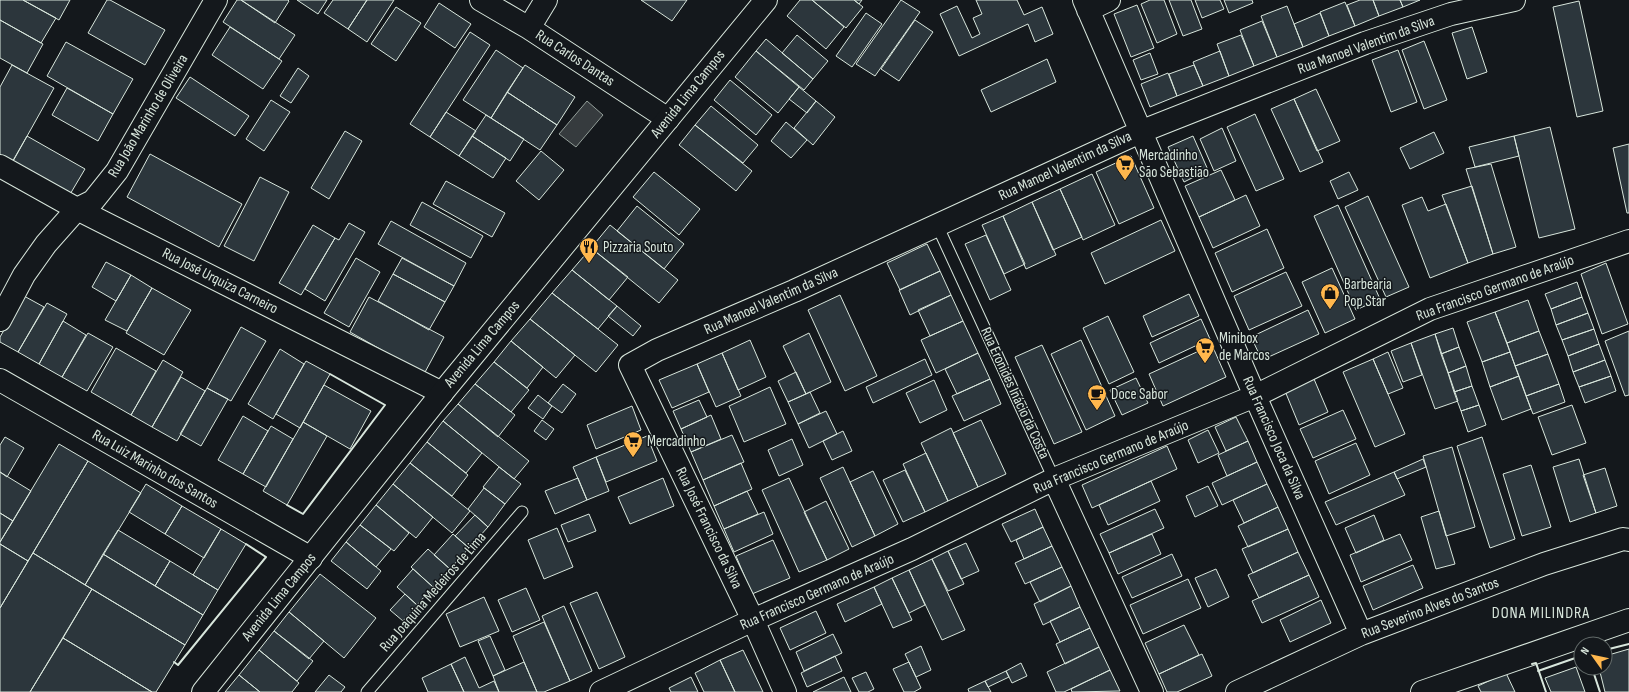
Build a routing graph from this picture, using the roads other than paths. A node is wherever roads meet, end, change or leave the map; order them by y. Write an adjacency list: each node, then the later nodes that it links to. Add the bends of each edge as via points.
1 (216, 0): 12 (street, Rua João Marinho de Oliveira, via 117,171 93,201)
2 (481, 0): 8 (street, Rua Carlos Dantas)
3 (546, 0): 8 (street)
4 (766, 0): 9 (street, Avenida Lima Campos)
5 (1109, 0): 7 (street)
6 (1514, 0): 10 (street, Rua Manoel Valentim da Silva, via 1451,14 1365,43)
7 (1086, 5): 10 (street, Rua Francisco Joca da Silva)
8 (529, 28): 9 (street, Rua Carlos Dantas)
9 (668, 119): 18 (street, Avenida Lima Campos)
10 (1140, 132): 13 (street, Rua Manoel Valentim da Silva); 19 (street, Rua Francisco Joca da Silva)
11 (0, 166): 12 (street, Rua José Urquiza Carneiro)
12 (77, 209): 15 (street, Rua João Marinho de Oliveira, via 33,262); 18 (street, Rua José Urquiza Carneiro)
13 (937, 225): 16 (street, Rua Manoel Valentim da Silva, via 657,350); 20 (lane, Rua Eronides Inácio da Costa)
14 (1629, 241): 19 (street, Rua Francisco Germano de Araújo, via 1430,309)
15 (0, 320)
16 (630, 366): 24 (street, Rua José Francisco da Silva)
17 (0, 380): 23 (street, Rua Luiz Marinho dos Santos)
18 (442, 393): 23 (street, Avenida Lima Campos)
19 (1255, 396): 20 (street, Rua Francisco Germano de Araújo); 26 (street, Rua Francisco Joca da Silva)
20 (1054, 479): 24 (street, Rua Francisco Germano de Araújo, via 912,549); 31 (street, Rua Eronides Inácio da Costa)
21 (522, 512): 28 (lane, Rua Joaquina Medeiros de Lima)
22 (1629, 540): 26 (street, Rua Severino Alves do Santos, via 1623,539 1544,564)
23 (311, 558): 27 (street, Avenida Lima Campos)
24 (753, 620): 29 (street, Rua Francisco Germano de Araújo); 30 (street, Rua José Francisco da Silva)
25 (1629, 620): 33 (street)
26 (1361, 634): 32 (street, Rua Severino Alves do Santos)
27 (202, 692)
28 (366, 692)
29 (601, 692)
30 (785, 692)
31 (1152, 692)
32 (1237, 692)
33 (1422, 692)

